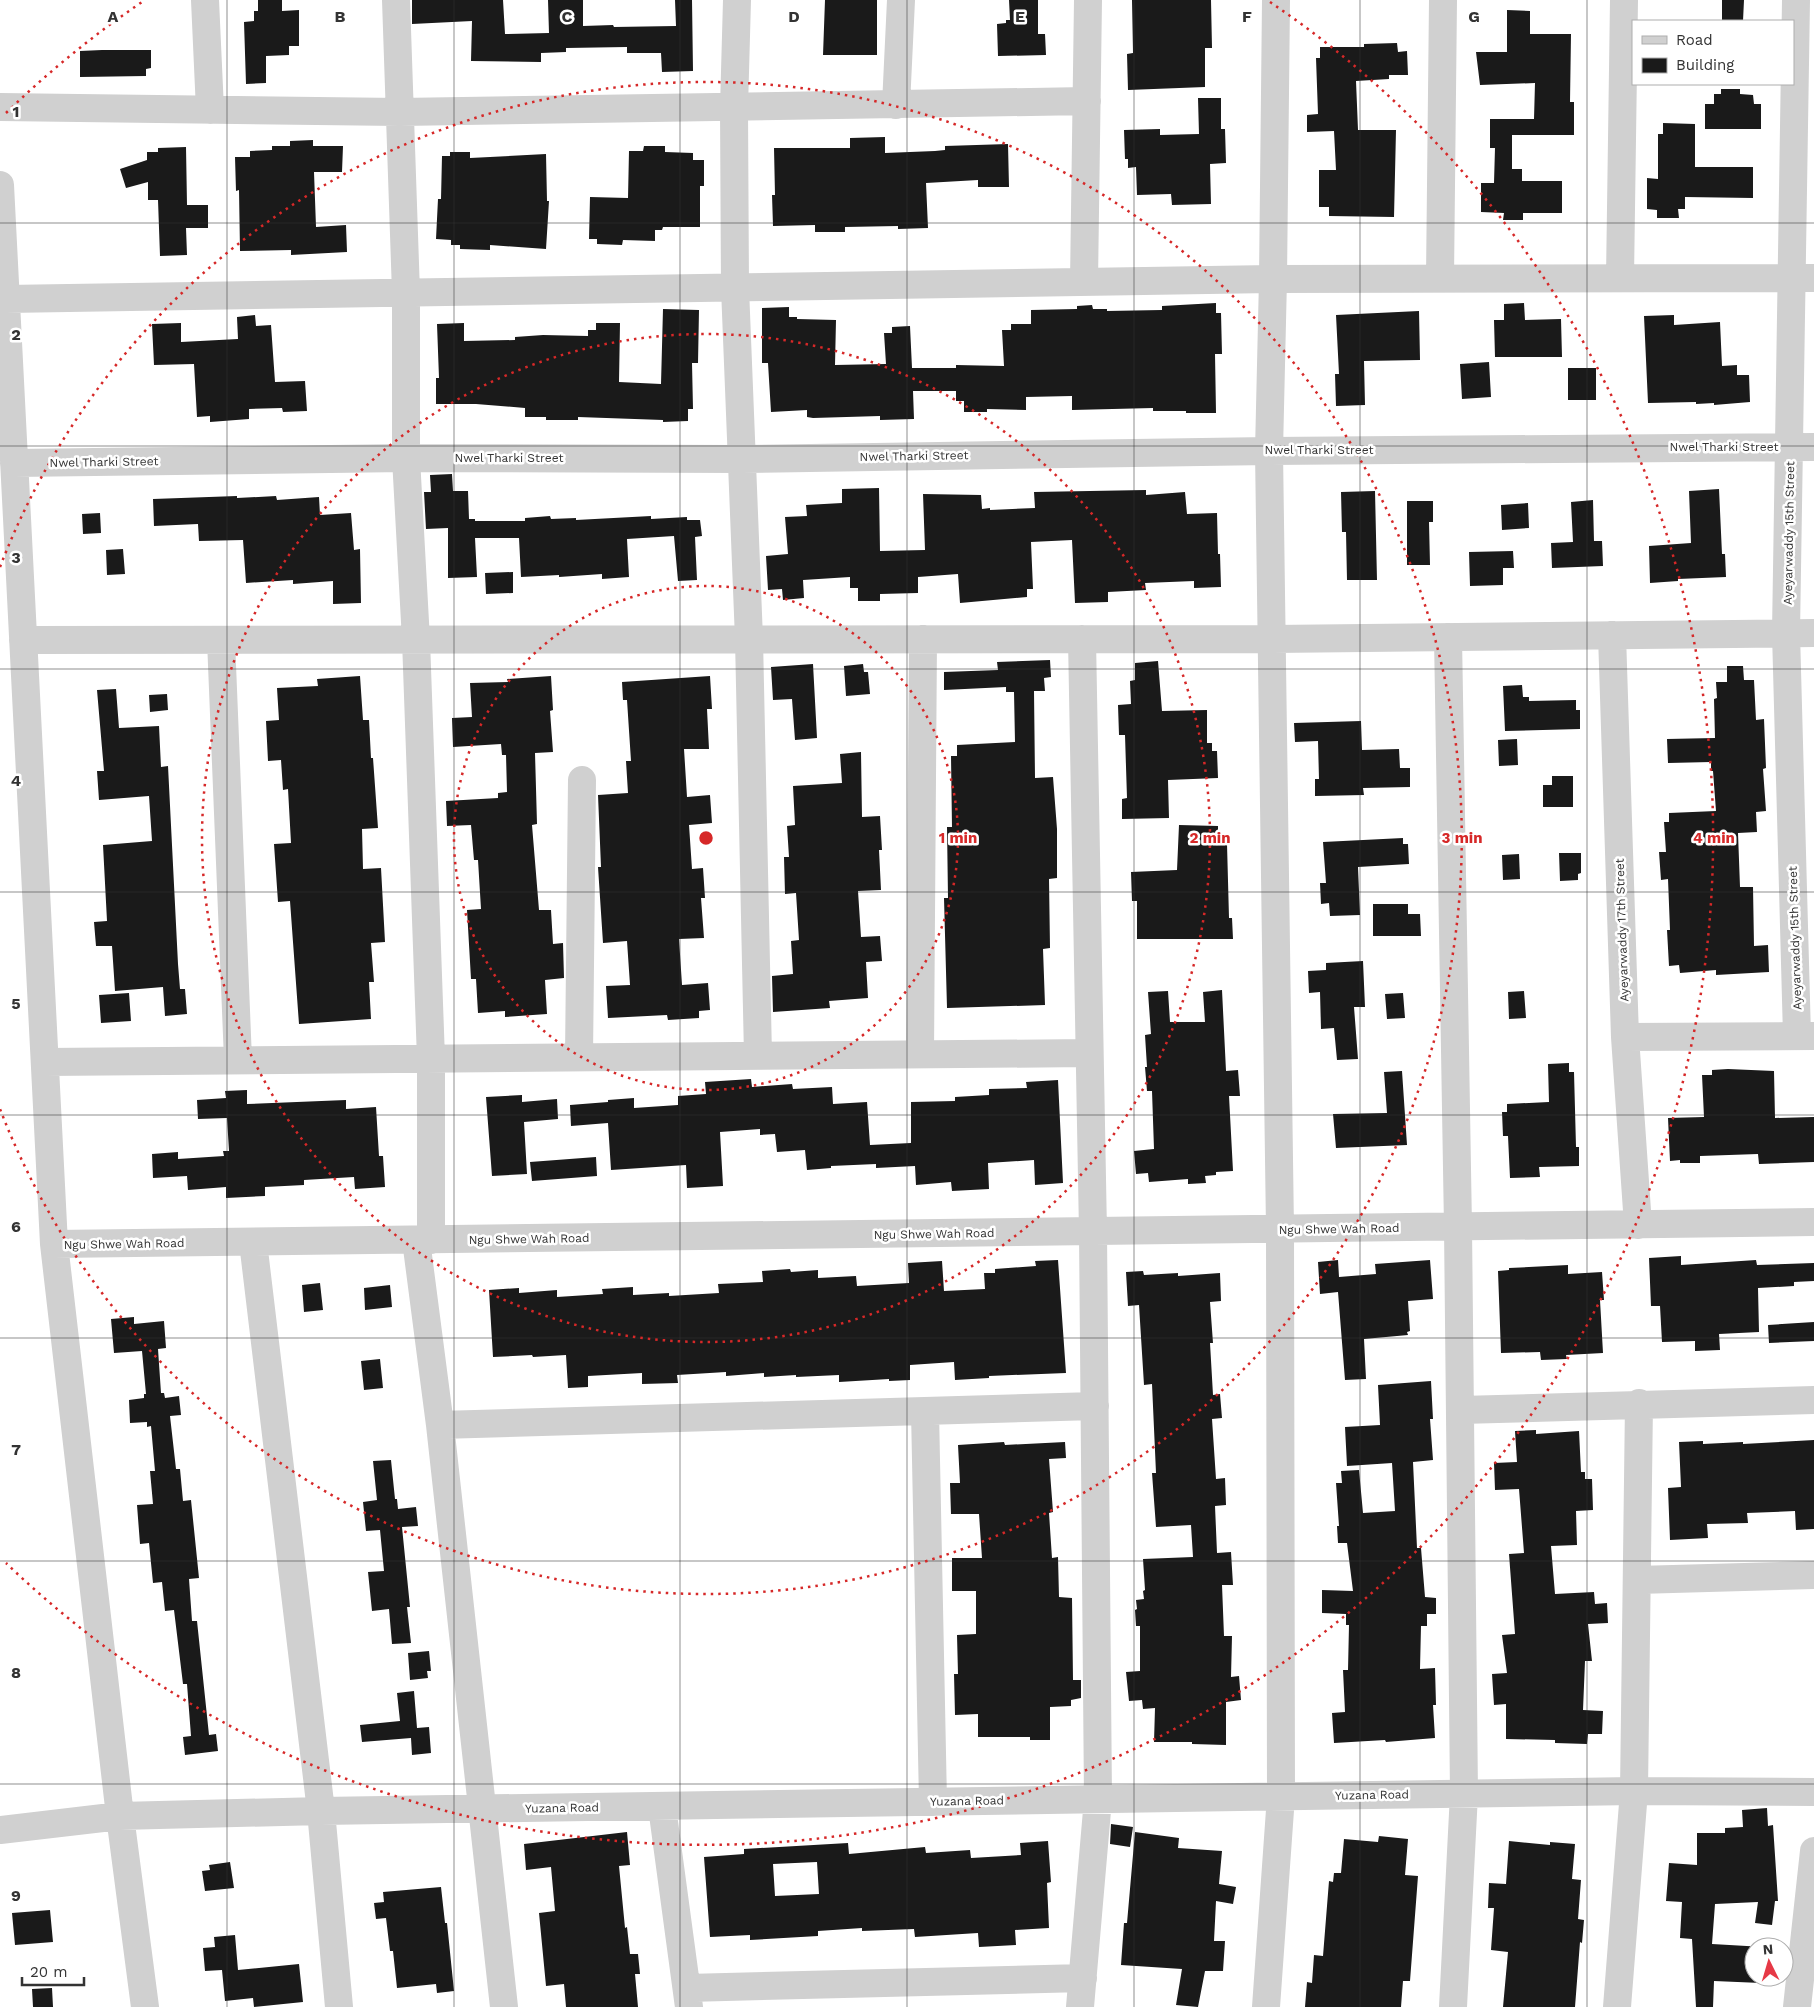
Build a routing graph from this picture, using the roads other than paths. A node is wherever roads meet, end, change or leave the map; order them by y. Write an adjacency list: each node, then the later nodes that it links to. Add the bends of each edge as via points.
1 (205, 0): 14 (street)
2 (396, 0): 15 (street)
3 (737, 0): 13 (street)
4 (900, 0): 11 (street)
5 (1088, 0): 10 (street)
6 (1276, 0): 20 (street)
7 (1443, 0): 17 (street)
8 (1624, 0): 18 (street)
9 (1796, 0): 19 (street, Ayeyarwaddy 15th Street)
10 (1087, 102): 11 (street); 21 (street)
11 (896, 105): 13 (street)
12 (0, 107): 14 (street)
13 (734, 108): 15 (street); 22 (street)
14 (210, 110): 15 (street)
15 (400, 112): 23 (street)
16 (0, 185): 24 (street)
17 (1440, 278): 18 (street); 20 (street)
18 (1620, 278): 19 (street)
19 (1803, 278): 25 (street, Ayeyarwaddy 15th Street)
20 (1273, 279): 21 (street); 26 (street)
21 (1084, 282): 22 (street)
22 (735, 288): 23 (street); 28 (street)
23 (406, 293): 24 (street); 27 (street)
24 (6, 299): 29 (street)
25 (1802, 447): 26 (street, Nwel Tharki Street); 30 (street, Ayeyarwaddy 15th Street)
26 (1269, 451): 28 (street, Nwel Tharki Street); 37 (street)
27 (406, 458): 28 (street, Nwel Tharki Street); 29 (street, Nwel Tharki Street); 40 (street)
28 (742, 459): 34 (street)
29 (14, 463): 38 (street)
30 (1786, 633): 31 (street); 32 (street); 42 (street, Ayeyarwaddy 15th Street)
31 (1814, 633)
32 (1612, 635): 33 (street); 43 (street, Ayeyarwaddy 17th Street)
33 (1448, 637): 37 (street); 53 (street)
34 (749, 639): 35 (street); 40 (street); 46 (street)
35 (923, 639): 36 (street); 45 (street)
36 (1082, 639): 37 (street); 44 (street)
37 (1273, 639): 54 (street)
38 (23, 640): 39 (street); 50 (street)
39 (221, 640): 40 (street); 49 (street)
40 (416, 640): 47 (street)
41 (582, 780): 48 (street)
42 (1806, 1036): 43 (street)
43 (1625, 1037): 52 (street, Ayeyarwaddy 17th Street)
44 (1090, 1053): 45 (street); 55 (street)
45 (920, 1054): 46 (street)
46 (758, 1056): 48 (street)
47 (431, 1058): 48 (street); 49 (street); 56 (street)
48 (579, 1058)
49 (238, 1060): 50 (street)
50 (45, 1062): 58 (street)
51 (1814, 1222): 52 (street, Ngu Shwe Wah Road)
52 (1638, 1224): 53 (street, Ngu Shwe Wah Road)
53 (1458, 1227): 54 (street, Ngu Shwe Wah Road); 62 (street)
54 (1280, 1229): 55 (street, Ngu Shwe Wah Road); 70 (street)
55 (1093, 1232): 56 (street, Ngu Shwe Wah Road); 61 (street)
56 (423, 1240): 57 (street, Ngu Shwe Wah Road); 64 (street)
57 (253, 1242): 58 (street, Ngu Shwe Wah Road); 75 (street)
58 (54, 1244): 76 (street)
59 (1814, 1400): 60 (street)
60 (1639, 1403): 62 (street); 66 (street)
61 (1095, 1406): 63 (street); 71 (street)
62 (1460, 1410): 69 (street)
63 (925, 1411): 64 (street); 72 (street)
64 (440, 1425): 74 (street)
65 (1814, 1575): 66 (street)
66 (1637, 1580): 67 (street)
67 (1634, 1791): 68 (street, Yuzana Road); 69 (street, Yuzana Road); 87 (street)
68 (1814, 1792)
69 (1464, 1794): 70 (street, Yuzana Road); 86 (street)
70 (1281, 1796): 71 (street, Yuzana Road); 85 (street)
71 (1098, 1799): 72 (street, Yuzana Road); 79 (street)
72 (934, 1802): 73 (street, Yuzana Road)
73 (662, 1807): 74 (street, Yuzana Road); 80 (street)
74 (481, 1809): 75 (street, Yuzana Road); 83 (street)
75 (321, 1811): 76 (street, Yuzana Road); 82 (street)
76 (120, 1816): 77 (street, Yuzana Road); 81 (street)
77 (0, 1830)
78 (1814, 1851): 88 (street)
79 (1083, 1978): 80 (street); 84 (street)
80 (688, 1997)
81 (145, 2007)
82 (339, 2007)
83 (504, 2007)
84 (1080, 2007)
85 (1266, 2007)
86 (1453, 2007)
87 (1617, 2007)
88 (1797, 2007)

